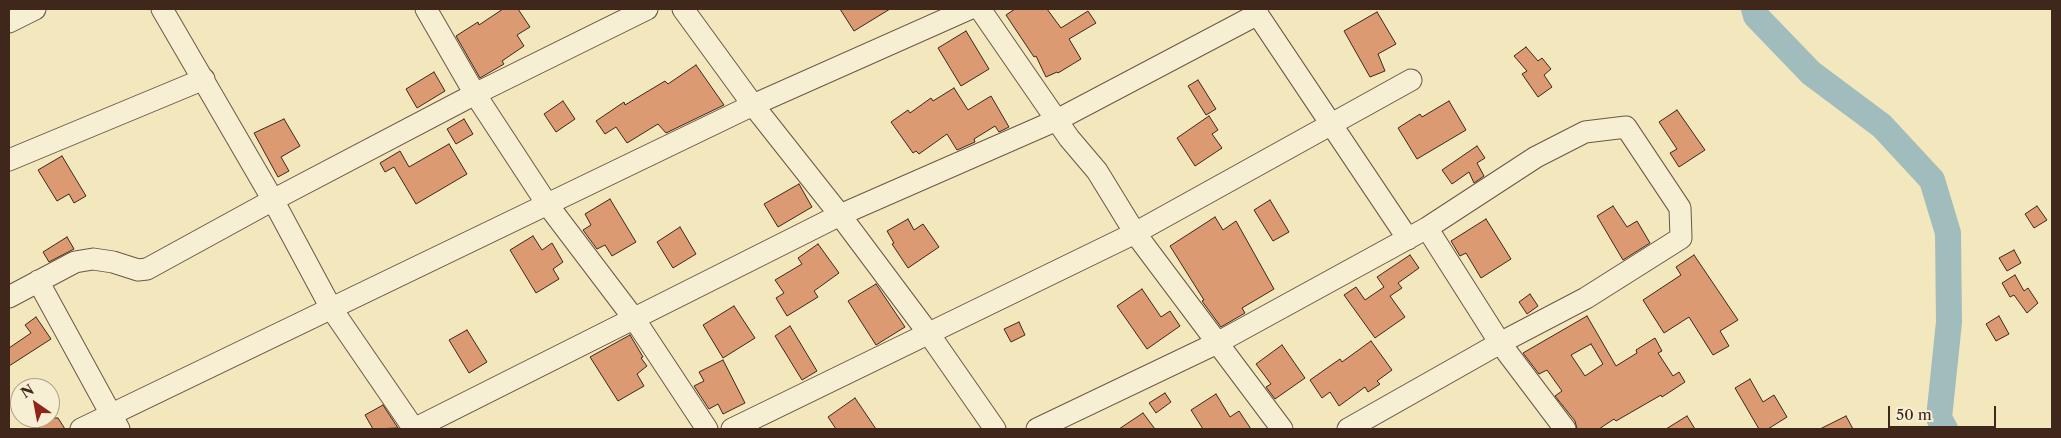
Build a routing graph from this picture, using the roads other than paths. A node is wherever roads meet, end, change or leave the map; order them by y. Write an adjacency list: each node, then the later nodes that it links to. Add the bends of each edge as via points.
1 (35, 9): 9 (street)
2 (162, 9): 10 (street)
3 (426, 9): 12 (street)
4 (647, 9): 12 (street)
5 (683, 9): 13 (street)
6 (969, 9): 13 (street)
7 (980, 9): 14 (street)
8 (1256, 11): 14 (street); 15 (street)
9 (9, 22)
10 (204, 79): 16 (street); 17 (street)
11 (1411, 80): 15 (street)
12 (475, 94): 17 (street); 18 (street)
13 (753, 105): 18 (street); 19 (street)
14 (1057, 120): 19 (street); 21 (street, via 1097,171)
15 (1330, 124): 21 (street); 22 (street)
16 (9, 160)
17 (273, 200): 23 (street, via 147,269 138,270 93,259 76,262); 25 (street)
18 (547, 204): 25 (street); 26 (street)
19 (840, 215): 26 (street); 27 (street)
20 (1427, 228): 22 (street); 29 (street); 29 (street, via 1536,157 1576,136 1626,127 1680,208 1681,238 1586,298)
21 (1135, 233): 27 (street); 28 (street)
22 (1408, 239): 28 (street)
23 (38, 281): 24 (street); 30 (street)
24 (9, 297)
25 (331, 308): 30 (street); 32 (street)
26 (635, 320): 32 (street); 33 (street)
27 (929, 334): 34 (street); 35 (street)
28 (1216, 343): 36 (street); 37 (street)
29 (1500, 343): 38 (street); 39 (street)
30 (115, 422): 31 (street)
31 (81, 429)
32 (414, 429)
33 (707, 429)
34 (732, 429)
35 (995, 429)
36 (1037, 429)
37 (1282, 429)
38 (1348, 429)
39 (1564, 429)

